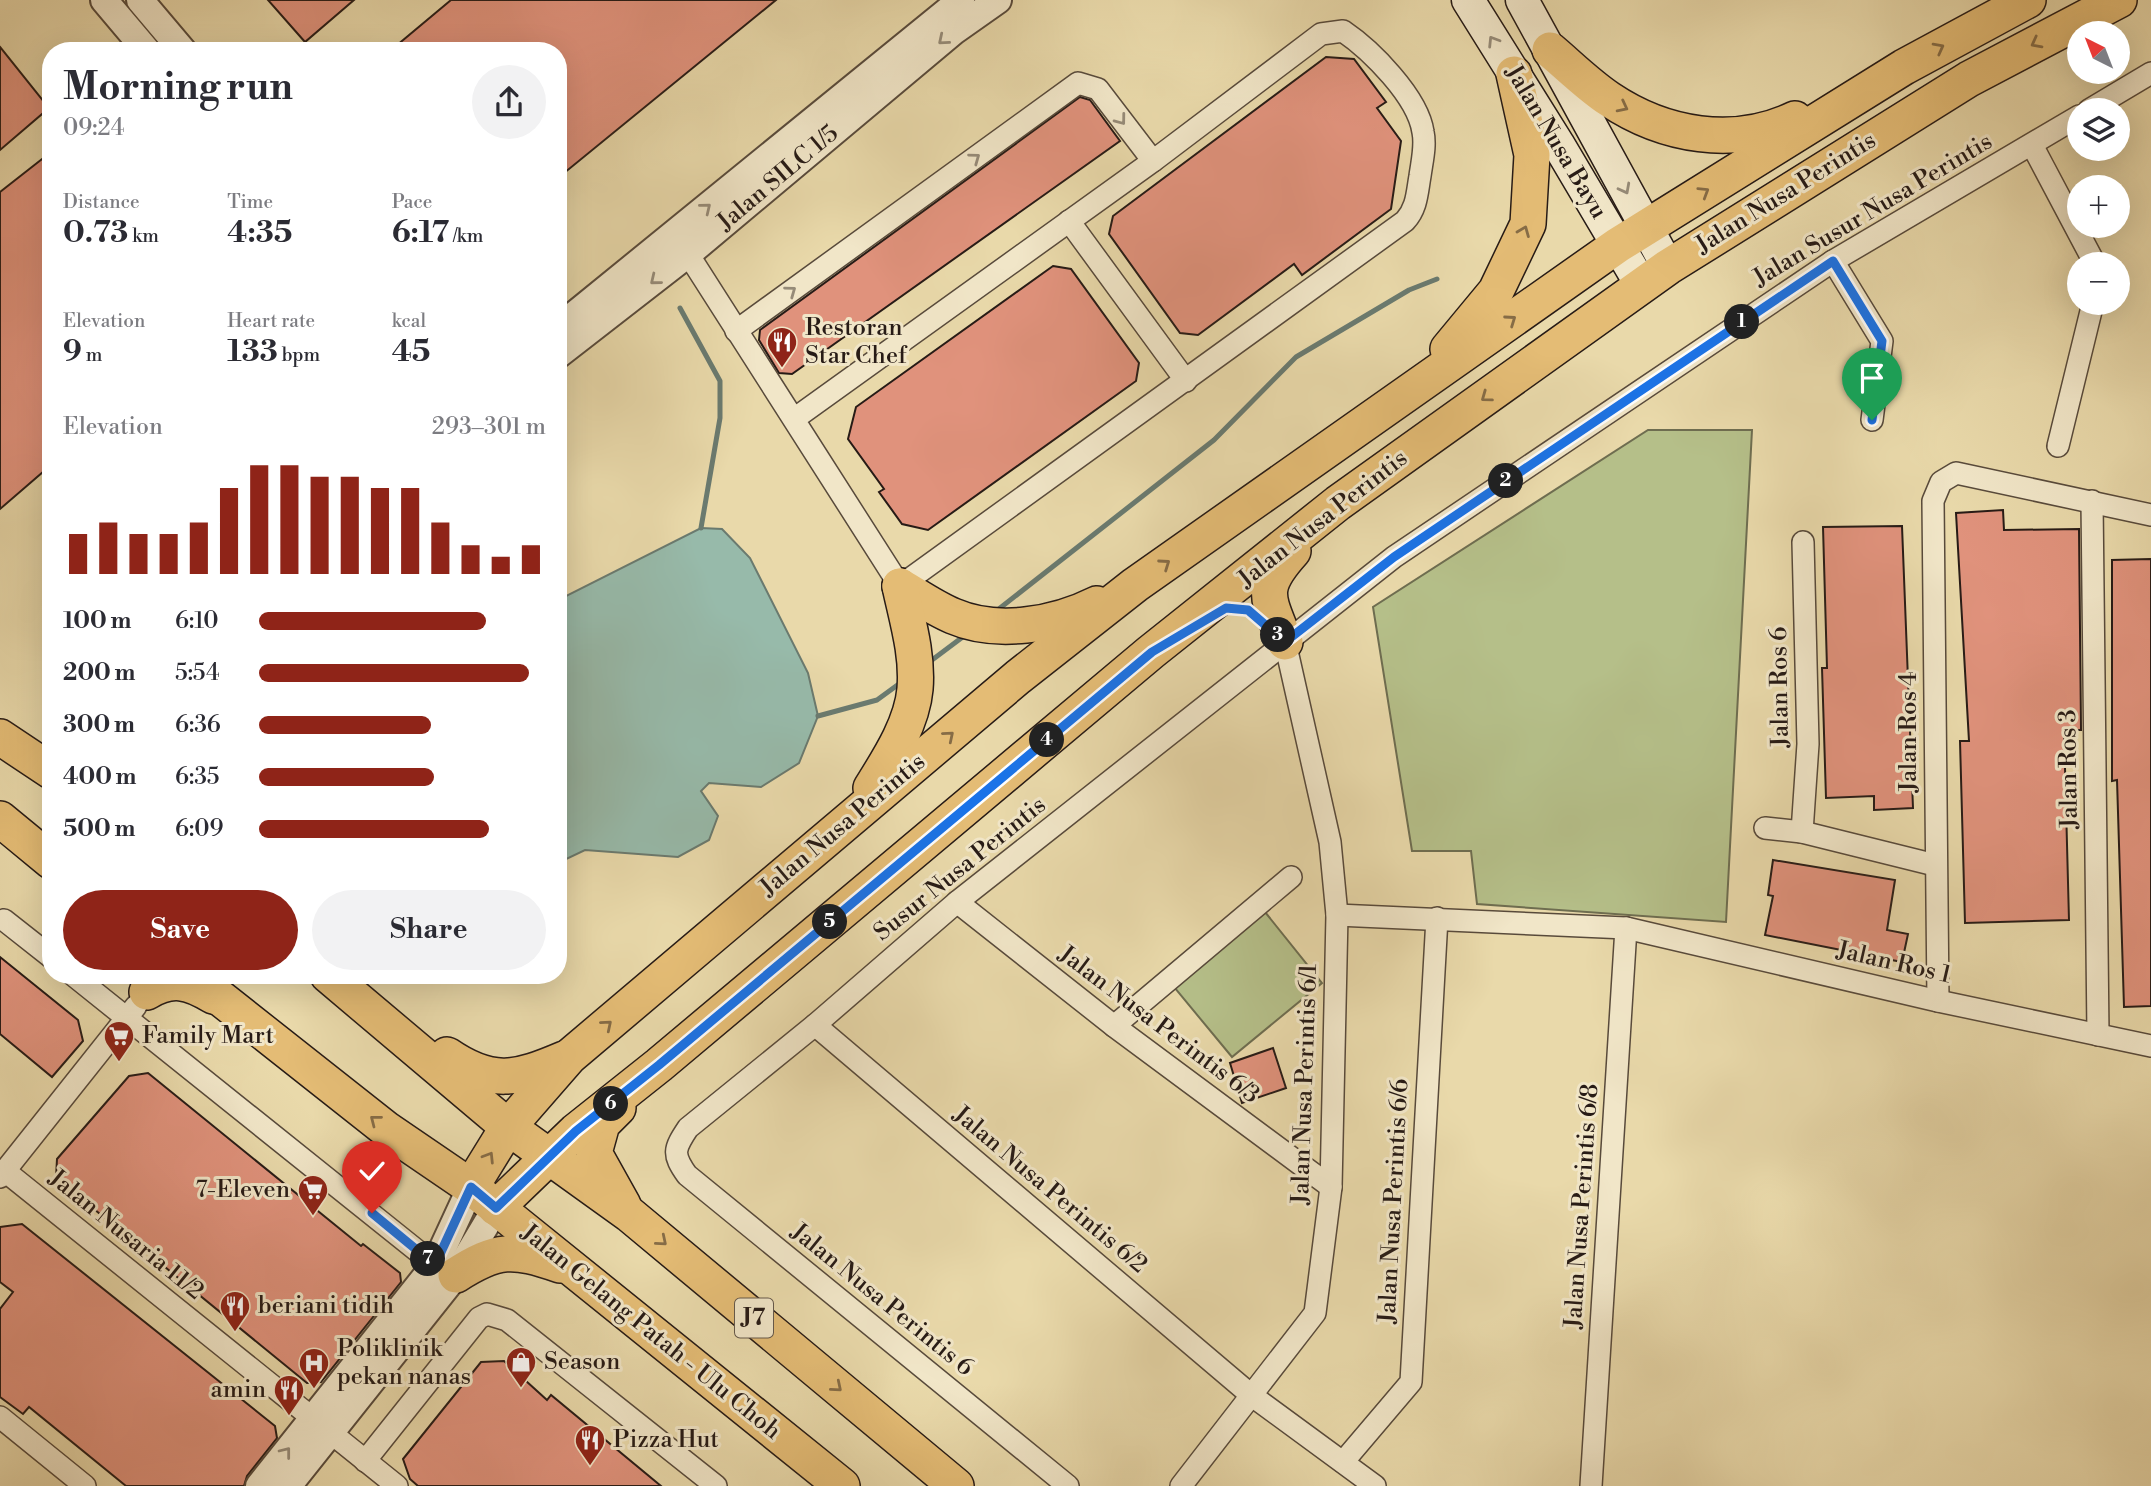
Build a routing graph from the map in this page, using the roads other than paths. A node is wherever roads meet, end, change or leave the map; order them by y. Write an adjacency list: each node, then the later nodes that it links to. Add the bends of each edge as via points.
1 (104, 0): 9 (street)
2 (140, 0): 10 (street)
3 (961, 0): 26 (street, Jalan SILC 1/5, one-way to 3)
4 (998, 0): 22 (street, Jalan SILC 1/5, one-way to 22)
5 (1468, 0): 14 (main road, Jalan Nusa Bayu, one-way to 5)
6 (1522, 0): 11 (main road, Jalan Nusa Bayu)
7 (2028, 0): 12 (main road, Jalan Nusa Perintis, one-way to 7)
8 (2119, 0): 24 (main road, Jalan Nusa Perintis, one-way to 24, via 1969,79)
9 (139, 42)
10 (175, 42)
11 (1549, 51): 12 (main road, one-way to 12, via 1609,99 1654,122 1698,135 1739,136 1772,130); 20 (main road, Jalan Nusa Bayu, one-way to 20)
12 (1904, 67): 20 (main road, Jalan Nusa Perintis, one-way to 12)
13 (2151, 73): 15 (street)
14 (1514, 74): 20 (main road, Jalan Nusa Bayu); 32 (main road, one-way to 14, via 1452,346 1496,291 1528,224 1532,155)
15 (2109, 98)
16 (2067, 123): 17 (street, Jalan Susur Nusa Perintis)
17 (2032, 145): 21 (street); 23 (street, Jalan Susur Nusa Perintis)
18 (1153, 162): 19 (street); 27 (street, one-way to 18, via 1078,83 1098,89); 29 (street, via 1321,34 1343,31 1366,46 1398,85 1423,132 1416,199 1405,221)
19 (1069, 221): 29 (street); 30 (street)
20 (1632, 237): 24 (main road, Jalan Nusa Bayu); 32 (main road, Jalan Nusa Perintis, one-way to 20)
21 (2089, 252)
22 (688, 254): 27 (street); 28 (street, Jalan SILC 1/5, one-way to 28)
23 (1833, 261): 31 (street, via 1882,341); 40 (street, Jalan Susur Nusa Perintis, via 1394,557)
24 (1655, 276): 35 (main road, Jalan Nusa Perintis, one-way to 35)
25 (2090, 315): 33 (street)
26 (567, 321)
27 (736, 331): 30 (street)
28 (567, 348)
29 (1186, 381): 39 (street)
30 (794, 419): 39 (street)
31 (1872, 420)
32 (1355, 429): 38 (main road, Jalan Nusa Perintis, one-way to 32)
33 (2058, 446)
34 (2092, 501): 36 (street); 49 (street, Jalan Ros 4, via 1955,473 1941,482 1933,501); 68 (street, Jalan Ros 3)
35 (1338, 503): 40 (main road, via 1274,572 1270,598); 41 (main road, Jalan Nusa Perintis)
36 (2151, 515)
37 (1803, 542): 47 (street, Jalan Ros 6, via 1808,744)
38 (1135, 585): 39 (main road, via 1076,614 1020,626 954,617); 45 (main road, Jalan Nusa Perintis, one-way to 38)
39 (900, 586): 45 (main road, via 914,651 915,690 895,750)
40 (1285, 642): 41 (main road, via 1248,610 1226,608); 51 (street, Susur Nusa Perintis); 52 (street, Jalan Nusa Perintis 6/1, via 1330,842)
41 (1152, 652): 71 (main road, Jalan Nusa Perintis)
42 (0, 737): 43 (main road)
43 (42, 765)
44 (0, 819): 48 (main road)
45 (851, 819): 70 (main road, Jalan Nusa Perintis, one-way to 45)
46 (1765, 828): 47 (street)
47 (1802, 832): 49 (street)
48 (42, 854)
49 (1935, 865): 64 (street, Jalan Ros 4)
50 (1291, 877): 67 (street)
51 (957, 902): 66 (street, Susur Nusa Perintis); 67 (street, Jalan Nusa Perintis 6/3)
52 (1336, 915): 53 (street, Jalan Ros 1); 76 (street, Jalan Nusa Perintis 6/1)
53 (1437, 918): 55 (street, Jalan Ros 1); 85 (street, Jalan Nusa Perintis 6/6, via 1410,1382)
54 (4, 920): 56 (street)
55 (1626, 928): 64 (street, Jalan Ros 1); 96 (street, Jalan Nusa Perintis 6/8)
56 (42, 950)
57 (104, 984): 63 (street)
58 (160, 984): 63 (main road)
59 (186, 984): 65 (main road)
60 (203, 984): 65 (main road, Jalan Gelang Patah - Ulu Choh)
61 (339, 984): 72 (main road, J7)
62 (341, 984): 70 (main road, via 464,1067 495,1078 523,1076)
63 (143, 995): 75 (street); 80 (street)
64 (1938, 1001): 68 (street, Jalan Ros 1)
65 (234, 1008): 77 (main road, Jalan Gelang Patah - Ulu Choh, one-way to 65, via 386,1129)
66 (815, 1025): 73 (street, Susur Nusa Perintis, via 688,1128); 81 (street, Jalan Nusa Perintis 6/2)
67 (1114, 1026): 76 (street, Jalan Nusa Perintis 6/3)
68 (2098, 1035): 69 (street, Jalan Ros 1)
69 (2151, 1046)
70 (569, 1057): 72 (main road, Jalan Nusa Perintis)
71 (659, 1065): 74 (main road, Jalan Nusa Perintis); 78 (main road, via 602,1124 596,1140 594,1153)
72 (508, 1126): 74 (main road, J7); 77 (main road, Jalan Nusa Perintis, one-way to 72)
73 (677, 1145): 93 (street, Jalan Nusa Perintis 6, via 676,1160 687,1175)
74 (547, 1157): 77 (main road, Jalan Nusa Perintis); 78 (main road, J7)
75 (3, 1174): 83 (street, Jalan Nusaria 11/2)
76 (1331, 1187): 81 (street, Jalan Nusa Perintis 6/1, via 1315,1313)
77 (484, 1198): 79 (main road, Jalan Gelang Patah - Ulu Choh); 80 (street)
78 (629, 1214): 92 (main road, J7, one-way to 92)
79 (573, 1269): 80 (main road, via 523,1253); 86 (main road, Jalan Gelang Patah - Ulu Choh)
80 (445, 1270): 83 (street)
81 (1251, 1395): 85 (street, Jalan Nusa Perintis 6/2); 94 (street, Jalan Nusa Perintis 6/1)
82 (0, 1417): 87 (street)
83 (321, 1425): 84 (street, Jalan Nusaria 11/2); 88 (street, one-way to 83); 89 (street)
84 (365, 1461): 90 (street, Jalan Nusaria 11/2); 91 (street, via 479,1318 488,1314 497,1315)
85 (1343, 1462): 95 (street, Jalan Nusa Perintis 6/2)
86 (837, 1483)
87 (85, 1486)
88 (259, 1486)
89 (288, 1486)
90 (397, 1486)
91 (716, 1486)
92 (956, 1486)
93 (1069, 1486)
94 (1181, 1486)
95 (1375, 1486)
96 (1591, 1486)

